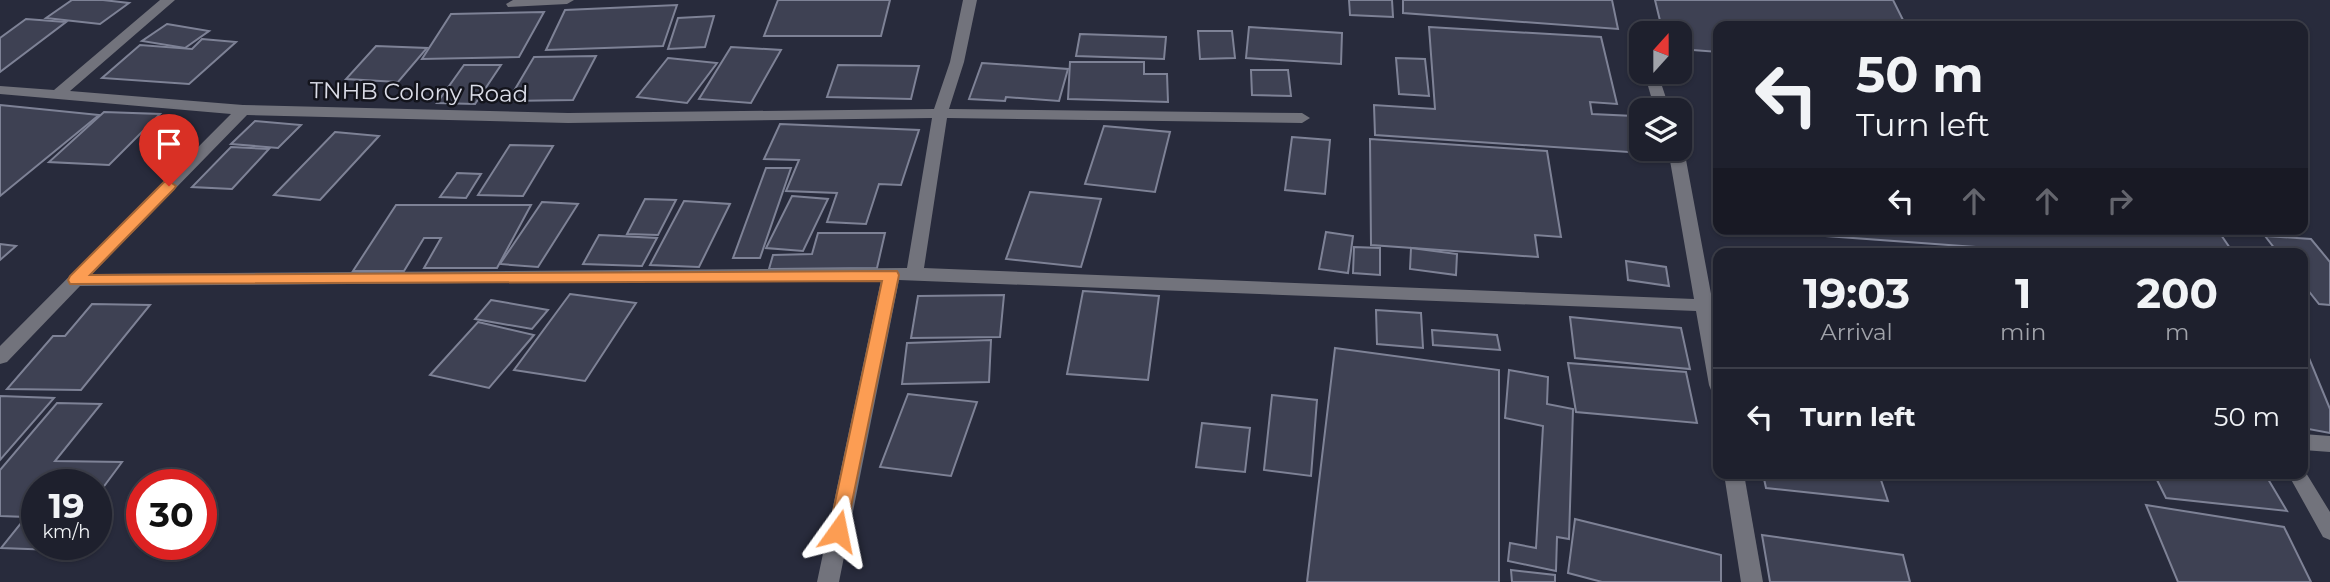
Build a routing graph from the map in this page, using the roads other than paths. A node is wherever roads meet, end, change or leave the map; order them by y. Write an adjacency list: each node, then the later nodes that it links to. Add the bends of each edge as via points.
1 (168, 0): 7 (street)
2 (567, 0): 4 (street)
3 (970, 0): 10 (street)
4 (513, 4)
5 (1655, 86): 8 (street)
6 (0, 90): 7 (street, TNHB Colony Road)
7 (57, 95): 9 (street, TNHB Colony Road)
8 (1659, 98)
9 (243, 110): 10 (street, TNHB Colony Road, via 568,118); 15 (street)
10 (940, 113): 11 (street, TNHB Colony Road); 13 (street)
11 (1302, 118)
12 (1679, 161): 16 (street)
13 (915, 274): 14 (street); 16 (street)
14 (891, 275): 15 (street); 23 (street)
15 (76, 280): 17 (street)
16 (1712, 305)
17 (0, 357)
18 (2308, 443): 19 (street)
19 (2330, 444)
20 (1735, 479): 24 (street)
21 (2301, 479): 22 (street)
22 (2330, 531)
23 (828, 582)
24 (1752, 582)

